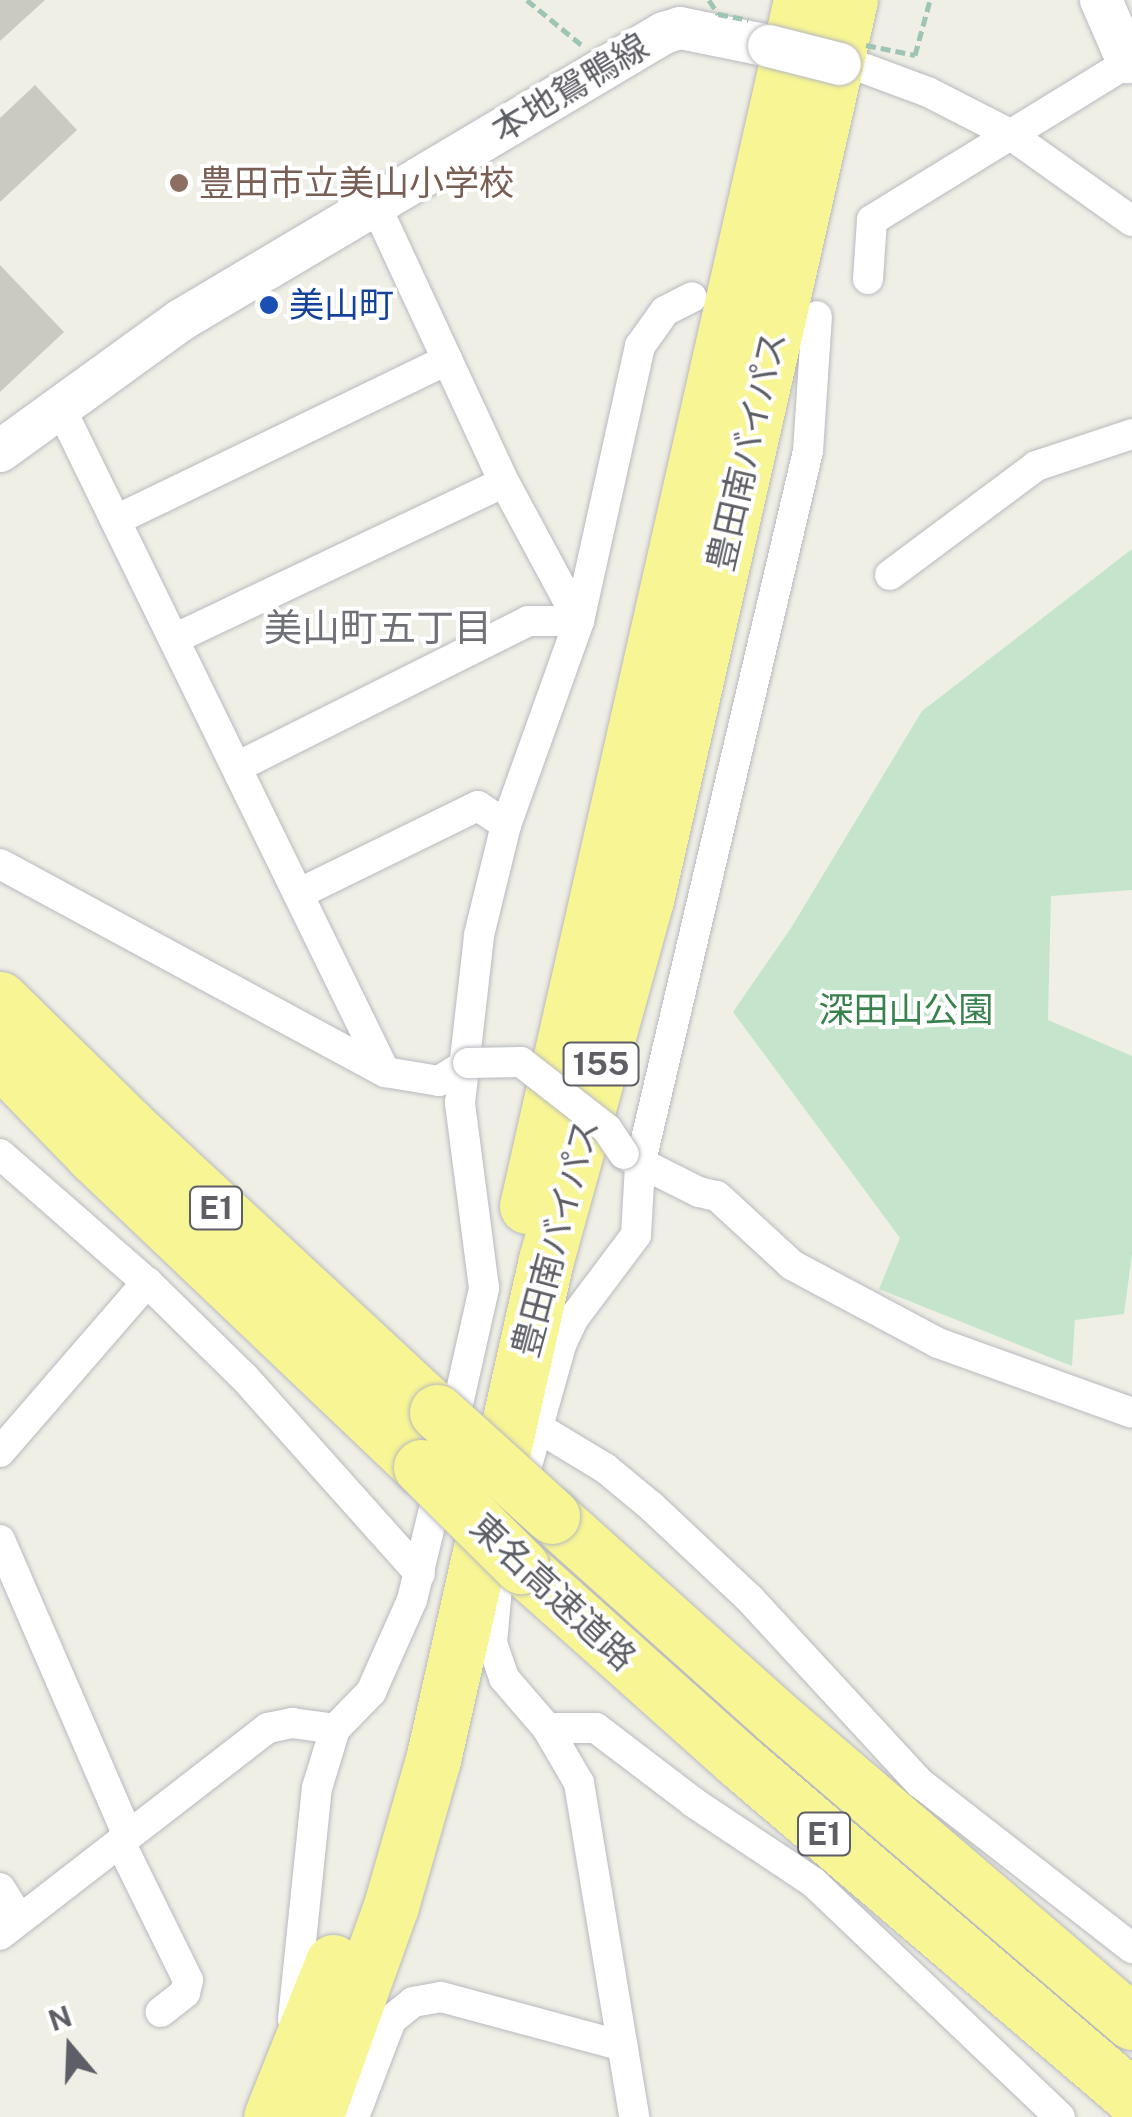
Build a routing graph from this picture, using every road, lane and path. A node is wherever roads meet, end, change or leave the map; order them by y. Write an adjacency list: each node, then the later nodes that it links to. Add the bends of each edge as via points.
1 (527, 0): 11 (path)
2 (801, 0): 36 (highway, 豊田南バイパス / 155)
3 (850, 0): 34 (highway, 豊田南バイパス / 155, via 646,900)
4 (880, 0): 10 (highway, 155)
5 (930, 0): 10 (path)
6 (1101, 0): 9 (main road)
7 (679, 14): 8 (main road, 本地鴛鴨線); 11 (main road, 本地鴛鴨線)
8 (761, 30): 10 (main road, 本地鴛鴨線, bridge); 16 (highway, 155)
9 (1130, 61): 12 (street)
10 (874, 63): 12 (street); 34 (highway, 155, via 816,316 778,428 706,744 622,1038)
11 (606, 65): 13 (main road, 本地鴛鴨線)
12 (1008, 133): 14 (street); 15 (street, via 872,220)
13 (376, 206): 17 (street); 18 (main road, 本地鴛鴨線, via 181,320)
14 (1132, 221)
15 (868, 279)
16 (692, 297): 24 (street, via 665,311 640,346); 36 (highway, 155, via 662,480 574,829 540,1012)
17 (447, 360): 21 (street); 22 (street)
18 (58, 405): 20 (main road, 本地鴛鴨線); 22 (street)
19 (1132, 434): 23 (street, via 1036,466)
20 (0, 450)
21 (504, 482): 24 (street); 25 (street)
22 (116, 520): 25 (street)
23 (890, 575)
24 (579, 621): 26 (street, via 528,622); 27 (street)
25 (176, 638): 26 (street)
26 (236, 767): 29 (street)
27 (506, 825): 29 (street, via 478,806); 32 (street, via 479,935)
28 (0, 864): 33 (street)
29 (298, 894): 33 (street)
30 (0, 999): 50 (highway, 東名高速道路 / E1, bridge, via 436,1412 777,1718)
31 (0, 1060): 52 (highway, 東名高速道路 / E1, bridge, via 521,1566)
32 (468, 1063): 33 (street, via 438,1081); 34 (street, bridge, via 521,1062 607,1129); 42 (street, via 460,1103 484,1288)
33 (385, 1072)
34 (616, 1151): 38 (street, via 717,1196 792,1266 938,1343); 39 (street, via 636,1235 574,1318); 55 (highway, 豊田南バイパス / 155, via 546,1260 433,1760 391,1906)
35 (0, 1154): 37 (street)
36 (527, 1207): 54 (highway, 豊田南バイパス / 155, via 437,1614 396,1764 354,1908)
37 (146, 1282): 40 (street); 42 (street, via 244,1377)
38 (1132, 1414)
39 (536, 1427): 43 (street, via 494,1591 492,1643 504,1678); 48 (street, via 605,1468 651,1506 750,1600 920,1784)
40 (0, 1452)
41 (0, 1540): 45 (street)
42 (420, 1574): 44 (street, via 370,1692)
43 (547, 1728): 51 (street, via 579,1783); 58 (street, via 596,1728 812,1882)
44 (336, 1729): 45 (street, via 292,1722 268,1728); 53 (street, via 317,1788 292,2023)
45 (124, 1839): 47 (street); 49 (street, via 188,1980 185,1993)
46 (0, 1888): 47 (street)
47 (10, 1927)
48 (1132, 1948)
49 (161, 2012)
50 (1132, 2022)
51 (622, 2046): 56 (street, via 441,1997 414,2002 391,2020); 57 (street)
52 (1132, 2097)
53 (250, 2117)
54 (271, 2117)
55 (315, 2117)
56 (354, 2117)
57 (634, 2117)
58 (1060, 2117)

